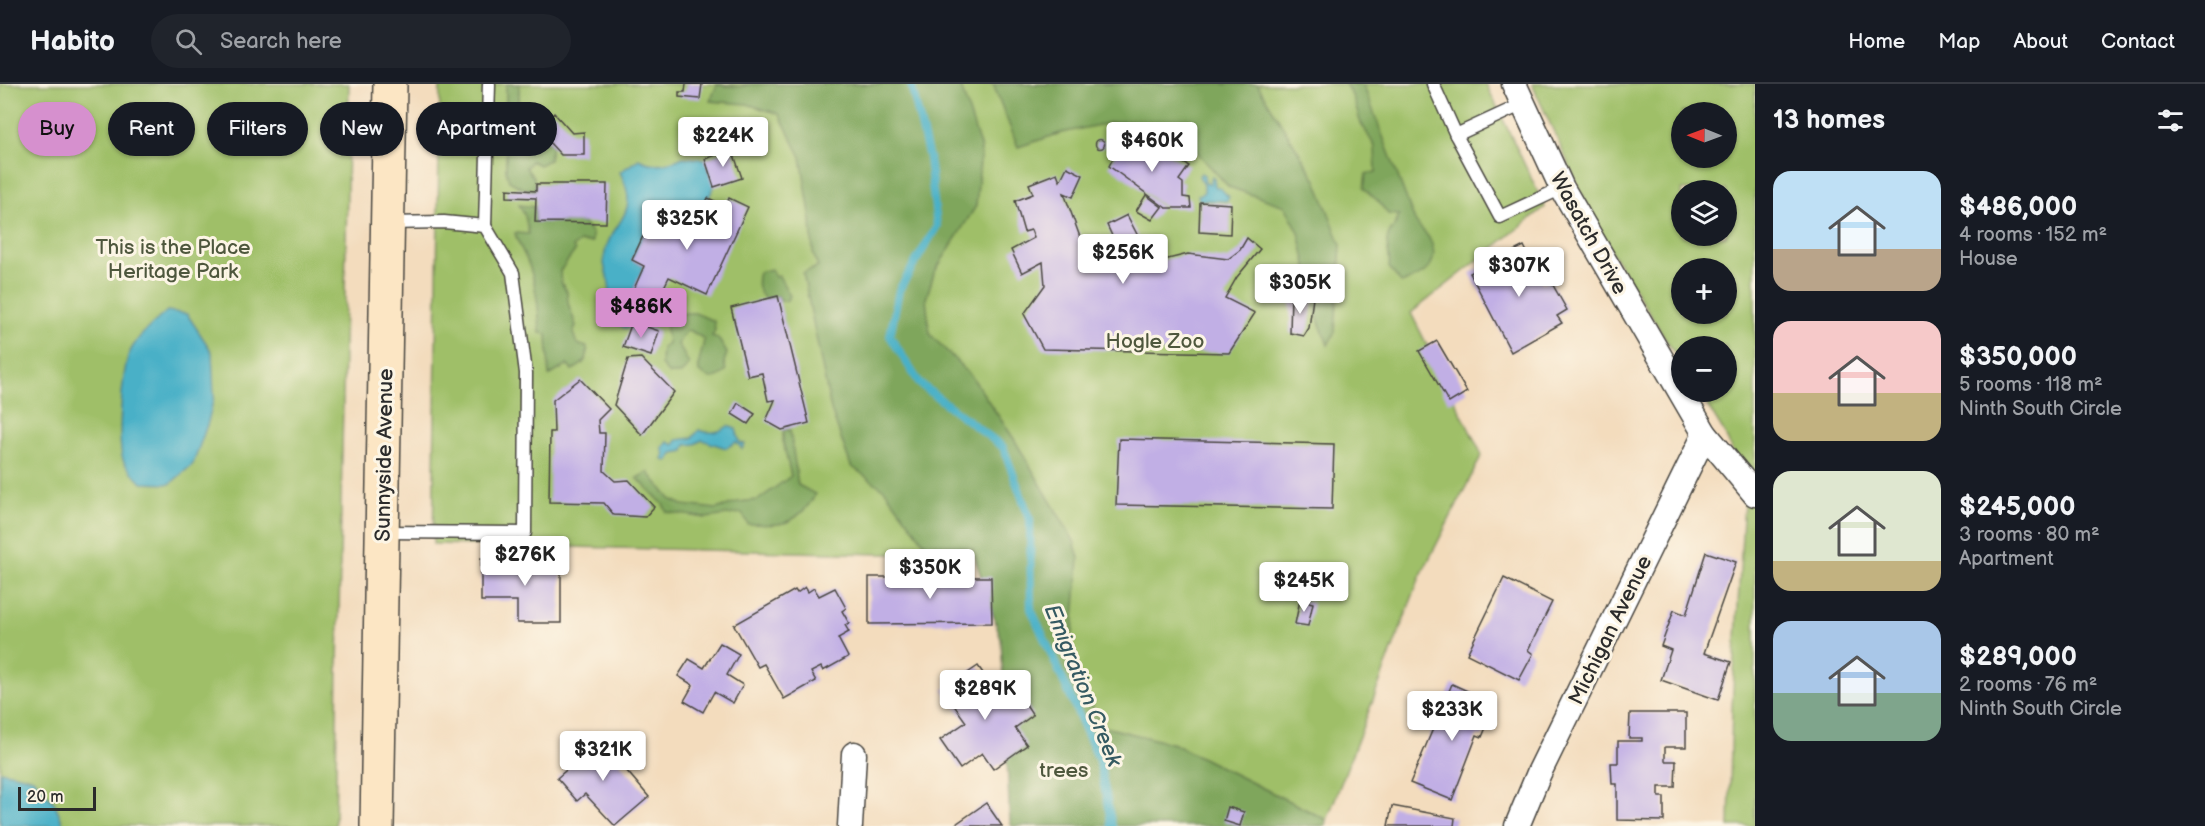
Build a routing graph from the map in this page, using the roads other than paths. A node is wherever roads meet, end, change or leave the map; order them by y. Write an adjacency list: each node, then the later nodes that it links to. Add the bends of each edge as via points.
1 (390, 84): 7 (main road, Sunnyside Avenue)
2 (489, 84): 8 (lane)
3 (1433, 84): 5 (lane)
4 (1518, 94): 5 (lane); 6 (street, Wasatch Drive)
5 (1456, 135): 6 (lane, via 1500,217)
6 (1562, 188): 9 (street, Wasatch Drive)
7 (388, 223): 8 (lane); 11 (main road, Sunnyside Avenue)
8 (485, 226): 11 (lane, via 513,273 526,373 525,532)
9 (1705, 434): 10 (street, Wasatch Drive); 15 (street, Michigan Avenue, via 1539,773)
10 (1755, 494)
11 (383, 532): 13 (main road, Sunnyside Avenue)
12 (854, 754): 14 (street)
13 (377, 826)
14 (850, 826)
15 (1517, 826)

